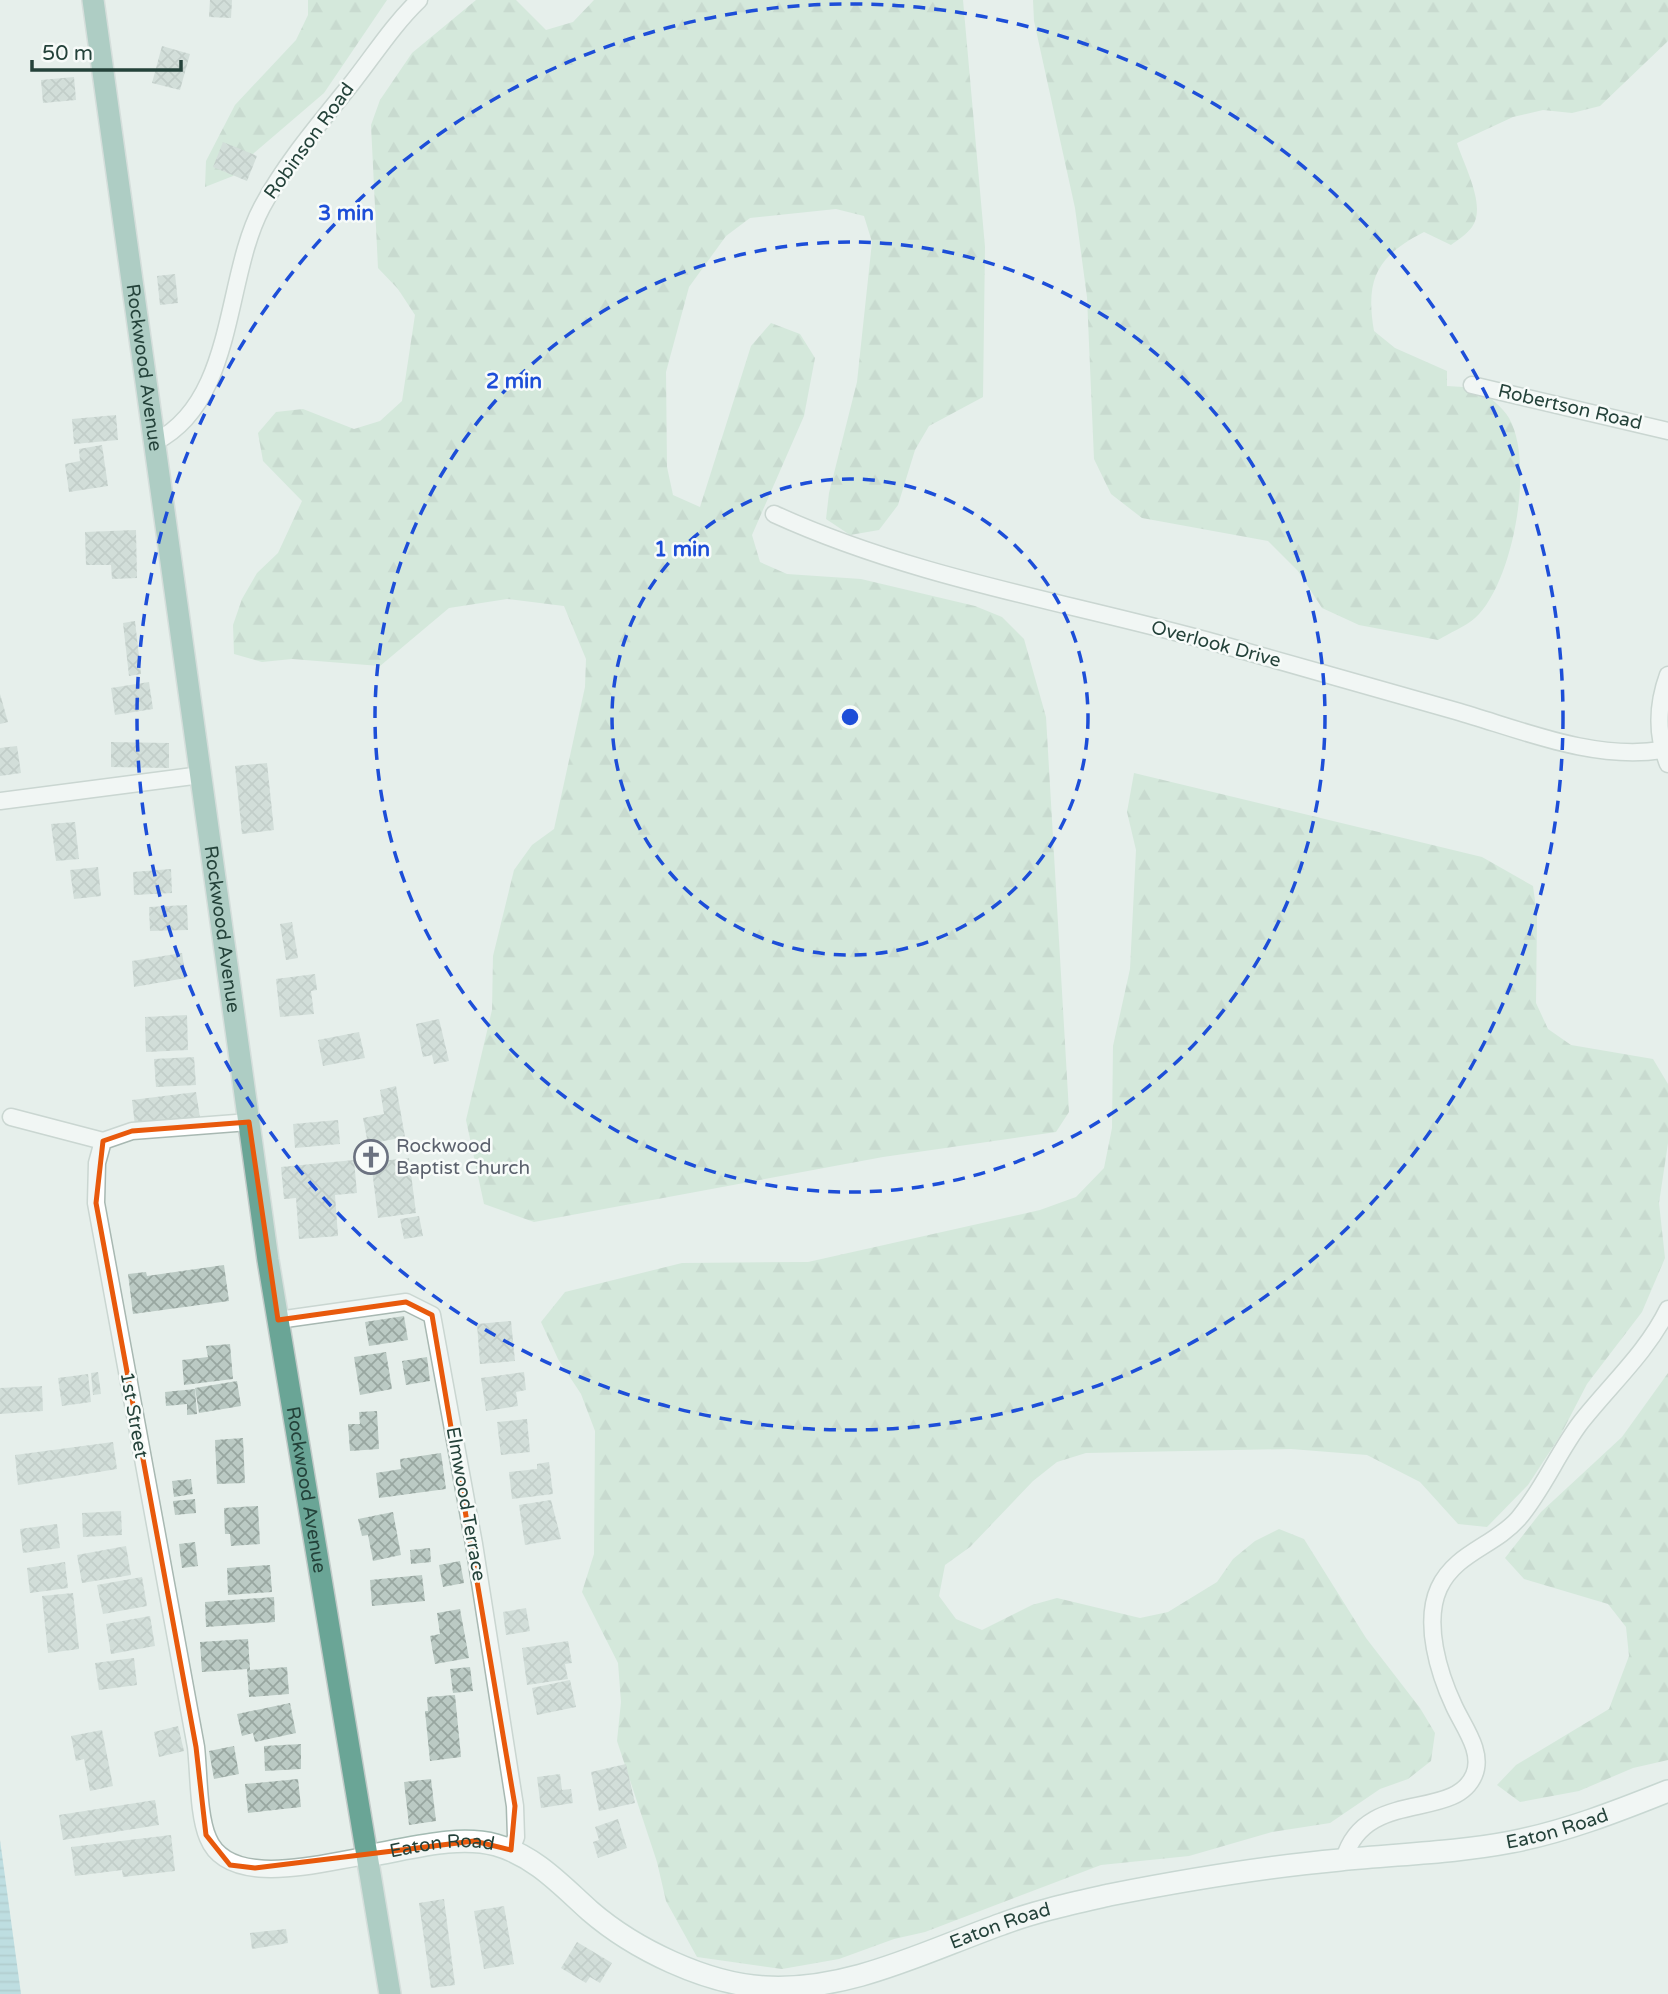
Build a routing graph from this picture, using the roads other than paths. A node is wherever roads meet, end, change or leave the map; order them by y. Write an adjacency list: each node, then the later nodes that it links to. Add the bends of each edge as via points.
1 (93, 0): 5 (main road, Rockwood Avenue)
2 (419, 0): 5 (street, Robinson Road, via 297,152 261,208 244,249 216,365 187,416 173,433)
3 (1472, 385): 4 (street, Robertson Road)
4 (1668, 431)
5 (155, 442): 9 (main road, Rockwood Avenue)
6 (774, 514): 8 (street, Overlook Drive, via 814,532 955,577 1187,635 1565,742)
7 (1668, 675): 8 (street, via 1659,715)
8 (1665, 757)
9 (201, 775): 10 (street); 12 (main road, Rockwood Avenue)
10 (0, 801)
11 (11, 1117): 13 (street)
12 (249, 1122): 13 (street, via 132,1131); 15 (main road, Rockwood Avenue)
13 (103, 1141): 18 (street, 1st Street, via 96,1203 196,1747 206,1835 215,1853 230,1865 281,1868)
14 (1668, 1309): 19 (street, via 1643,1350 1581,1422 1517,1521 1460,1561 1438,1589 1436,1653 1453,1706 1475,1751 1469,1783 1450,1796 1394,1810 1361,1827)
15 (278, 1320): 17 (street, Elmwood Terrace, via 406,1302 432,1315 515,1806); 18 (main road, Rockwood Avenue)
16 (1668, 1791): 19 (street, Eaton Road, via 1516,1842)
17 (512, 1850): 18 (street, Eaton Road, via 474,1841); 19 (street, Eaton Road, via 550,1872 617,1933 645,1950 698,1972 763,1987 835,1981 891,1966 1007,1922 1106,1896 1255,1868)
18 (366, 1856): 20 (main road, Rockwood Avenue)
19 (1344, 1859)
20 (390, 1994)

